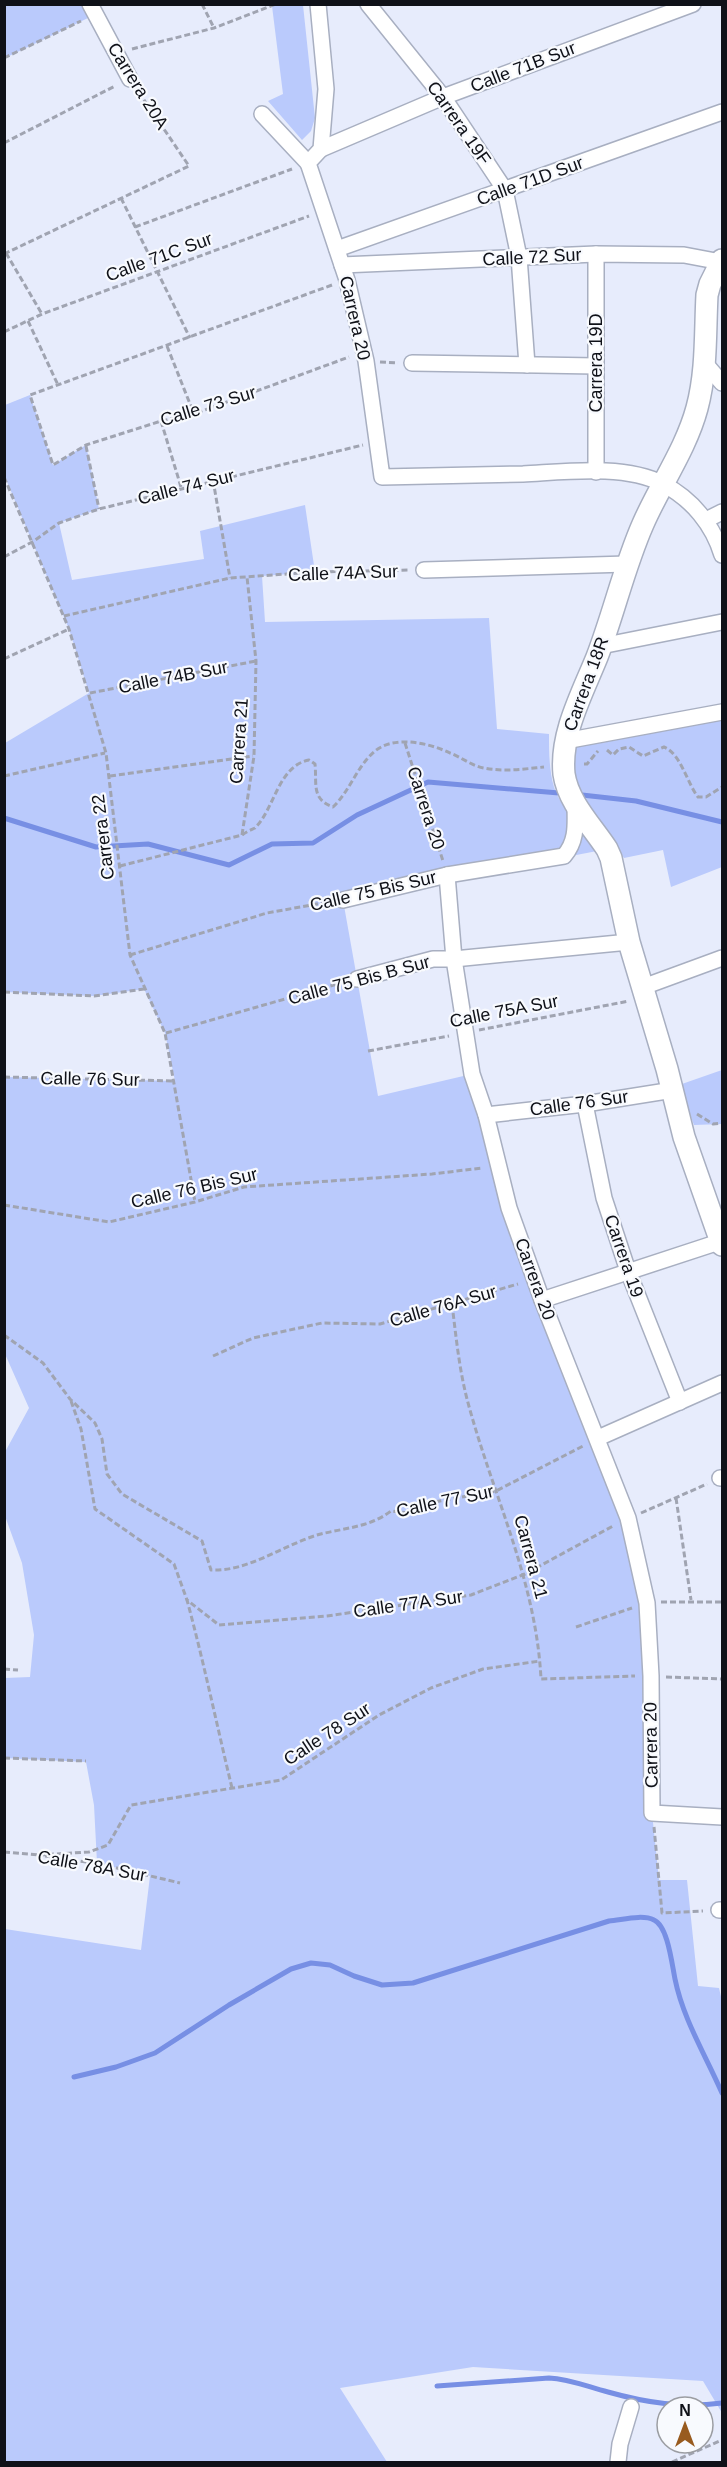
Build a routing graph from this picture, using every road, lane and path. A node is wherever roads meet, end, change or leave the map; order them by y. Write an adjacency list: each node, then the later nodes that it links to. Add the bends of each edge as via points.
1 (202, 4): 7 (path)
2 (276, 4): 7 (path)
3 (318, 4): 15 (street, via 326,88)
4 (368, 4): 11 (street, Carrera 19F)
5 (693, 4): 11 (street, Calle 71B Sur)
6 (92, 10): 8 (street, Carrera 20A); 9 (path)
7 (214, 28): 8 (path)
8 (116, 53): 10 (street, Carrera 20A)
9 (4, 58)
10 (130, 79): 14 (path); 18 (path, Carrera 20A, via 189,166)
11 (443, 97): 15 (street, Calle 71B Sur); 17 (street, Carrera 19F)
12 (723, 112): 17 (street, Calle 71D Sur)
13 (262, 114): 16 (street, Carrera 20)
14 (4, 143)
15 (321, 149): 16 (street)
16 (308, 163): 19 (street, Carrera 20); 20 (path)
17 (505, 190): 21 (street, Calle 71D Sur); 24 (street, Carrera 19F)
18 (121, 198): 20 (path); 22 (path)
19 (324, 210): 21 (street, Carrera 20); 26 (path, Calle 71C Sur)
20 (135, 226): 26 (path)
21 (337, 249): 27 (street, Carrera 20)
22 (5, 253): 28 (path)
23 (596, 254): 24 (street, Calle 72 Sur); 25 (street, Calle 72 Sur, via 684,255); 37 (street, Carrera 19D)
24 (519, 257): 27 (street, Calle 72 Sur); 36 (street, Carrera 19F)
25 (722, 261): 34 (street, Carrera 18R, via 707,294)
26 (157, 272): 28 (path, Calle 71C Sur); 31 (path)
27 (345, 272): 31 (path); 33 (street, Carrera 20)
28 (42, 314): 29 (path, Calle 71C Sur)
29 (28, 321): 30 (path, Calle 71C Sur); 39 (path)
30 (4, 332)
31 (190, 338): 32 (path)
32 (167, 346): 39 (path); 40 (path)
33 (365, 357): 35 (path, Calle 73 Sur); 40 (path, Calle 73 Sur); 42 (street, Carrera 20)
34 (704, 362): 38 (street); 47 (street, Carrera 18R, via 697,408)
35 (411, 363): 36 (street)
36 (527, 365): 37 (street)
37 (596, 366): 44 (street, Carrera 19D)
38 (723, 382)
39 (58, 385): 43 (path, Calle 73 Sur, via 30,395 53,465)
40 (194, 414): 41 (path, Calle 73 Sur)
41 (161, 421): 43 (path, Calle 73 Sur); 48 (path)
42 (376, 442): 44 (street, Carrera 20, via 382,477); 46 (path, Calle 74 Sur)
43 (86, 445): 49 (path)
44 (596, 472): 47 (street, via 638,476)
45 (4, 477): 52 (path, Carrera 22)
46 (213, 480): 48 (path, Calle 74 Sur); 58 (path)
47 (662, 484): 51 (street); 55 (street, Carrera 18R)
48 (181, 487): 49 (path, Calle 74 Sur)
49 (99, 509): 52 (path, Calle 74 Sur, via 59,523)
50 (723, 512): 51 (street)
51 (706, 520): 53 (street)
52 (33, 541): 54 (path, Calle 74 Sur); 59 (path, Carrera 22)
53 (723, 555)
54 (4, 557)
55 (627, 564): 56 (street, Calle 74A Sur); 62 (street, Carrera 18R)
56 (423, 570): 57 (path, Calle 74A Sur)
57 (247, 577): 58 (path, Calle 74A Sur); 64 (path, Carrera 21)
58 (230, 578): 59 (path, Calle 74A Sur)
59 (64, 616): 61 (path, Carrera 22)
60 (723, 622): 62 (street)
61 (69, 629): 63 (path); 65 (path, Carrera 22)
62 (601, 646): 67 (street, Carrera 18R)
63 (4, 659)
64 (256, 661): 65 (path, Calle 74B Sur); 70 (path, Carrera 21)
65 (89, 693): 69 (path, Carrera 22)
66 (723, 712): 67 (street)
67 (565, 741): 71 (street, Carrera 18R)
68 (405, 743): 71 (path, via 449,752 482,768); 76 (path, via 376,750 333,807 322,803 317,795 315,764 309,760 300,762 291,769 255,828); 78 (path, Carrera 20)
69 (106, 753): 72 (path); 73 (path, Carrera 22)
70 (254, 756): 73 (path); 76 (path, Carrera 21)
71 (564, 765): 74 (path, via 587,764 604,748 613,755 629,747 643,756 664,747 672,750 698,798); 75 (street, Carrera 18R)
72 (4, 776)
73 (110, 776): 77 (path, Carrera 22)
74 (723, 787)
75 (575, 802): 78 (street, Calle 75 Bis Sur, via 575,836 564,856); 80 (street, Carrera 18R, via 611,858)
76 (242, 835): 77 (path)
77 (120, 866): 81 (path, Carrera 22)
78 (447, 874): 79 (street, Calle 75 Bis Sur); 83 (street, Carrera 20)
79 (343, 900): 81 (path, Calle 75 Bis Sur, via 267,913)
80 (629, 942): 83 (street, Calle 75 Bis B Sur); 87 (street, Carrera 18R)
81 (130, 955): 85 (path, Carrera 22)
82 (723, 958): 87 (street)
83 (454, 959): 84 (street, Calle 75 Bis B Sur, via 433,958); 88 (street, Carrera 20)
84 (357, 979): 89 (path, Calle 75 Bis B Sur)
85 (144, 989): 86 (path, via 94,996); 89 (path, Carrera 22)
86 (4, 992)
87 (644, 993): 88 (path, Calle 75A Sur); 93 (street, Carrera 18R)
88 (466, 1032): 90 (path, Calle 75A Sur); 95 (street, Carrera 20, via 472,1074)
89 (165, 1033): 92 (path, Carrera 22)
90 (368, 1051)
91 (4, 1077): 92 (path, Calle 76 Sur)
92 (175, 1081): 97 (path, Carrera 22)
93 (673, 1090): 94 (street, Calle 76 Sur); 99 (street, Carrera 18R, via 687,1147)
94 (585, 1104): 95 (street, Calle 76 Sur); 100 (street, Carrera 19, via 604,1198)
95 (486, 1115): 96 (street, Carrera 20)
96 (498, 1166): 97 (path, Calle 76 Bis Sur, via 244,1187); 101 (street, Carrera 20)
97 (195, 1202): 98 (path, Calle 76 Bis Sur, via 109,1222)
98 (4, 1205)
99 (722, 1243): 100 (street)
100 (628, 1271): 102 (street); 108 (street, Carrera 19)
101 (534, 1278): 102 (street, Carrera 20); 103 (path, Calle 76A Sur)
102 (542, 1300): 109 (street, Carrera 20)
103 (452, 1304): 105 (path, Calle 76A Sur, via 380,1324 322,1323 253,1338); 111 (path, Carrera 21, via 467,1398)
104 (4, 1335): 107 (path, via 43,1363)
105 (213, 1356)
106 (723, 1383): 108 (street)
107 (70, 1399): 111 (path, Calle 77 Sur, via 95,1423 102,1439 107,1473 122,1494 202,1541 211,1570 227,1571 315,1536 378,1521 391,1511 409,1513 423,1504); 115 (path, via 81,1429 95,1509 174,1564)
108 (680, 1402): 109 (street)
109 (598, 1438): 111 (path, Calle 77 Sur); 113 (street, Carrera 20)
110 (722, 1478): 112 (path, Calle 77A Sur)
111 (496, 1491): 114 (path, Carrera 21)
112 (676, 1498): 113 (path, Calle 77A Sur); 116 (path)
113 (628, 1518): 114 (path, Calle 77A Sur); 118 (street, Carrera 20)
114 (525, 1574): 115 (path, Calle 77A Sur, via 471,1595 249,1624 219,1625); 120 (path, Carrera 21)
115 (187, 1600): 127 (path)
116 (691, 1600): 117 (path); 118 (path)
117 (723, 1602)
118 (647, 1603): 119 (path); 123 (street, Carrera 20)
119 (576, 1627)
120 (540, 1661): 123 (path, Carrera 21, via 541,1680); 127 (path, Calle 78 Sur, via 483,1669 431,1688 379,1715 281,1780)
121 (4, 1669): 122 (path)
122 (18, 1670)
123 (651, 1676): 124 (path); 128 (street, Carrera 20)
124 (723, 1679)
125 (4, 1758): 126 (path)
126 (86, 1761)
127 (232, 1788): 131 (path, Calle 78 Sur, via 131,1805 108,1845 88,1852)
128 (652, 1813): 129 (street); 133 (path, via 662,1913)
129 (723, 1817)
130 (4, 1852): 131 (path, Calle 78A Sur)
131 (39, 1855): 132 (path, Calle 78A Sur, via 100,1864)
132 (180, 1883)
133 (721, 1910)
134 (631, 2407): 136 (street)
135 (722, 2441): 137 (path)
136 (618, 2463)
137 (672, 2463)

